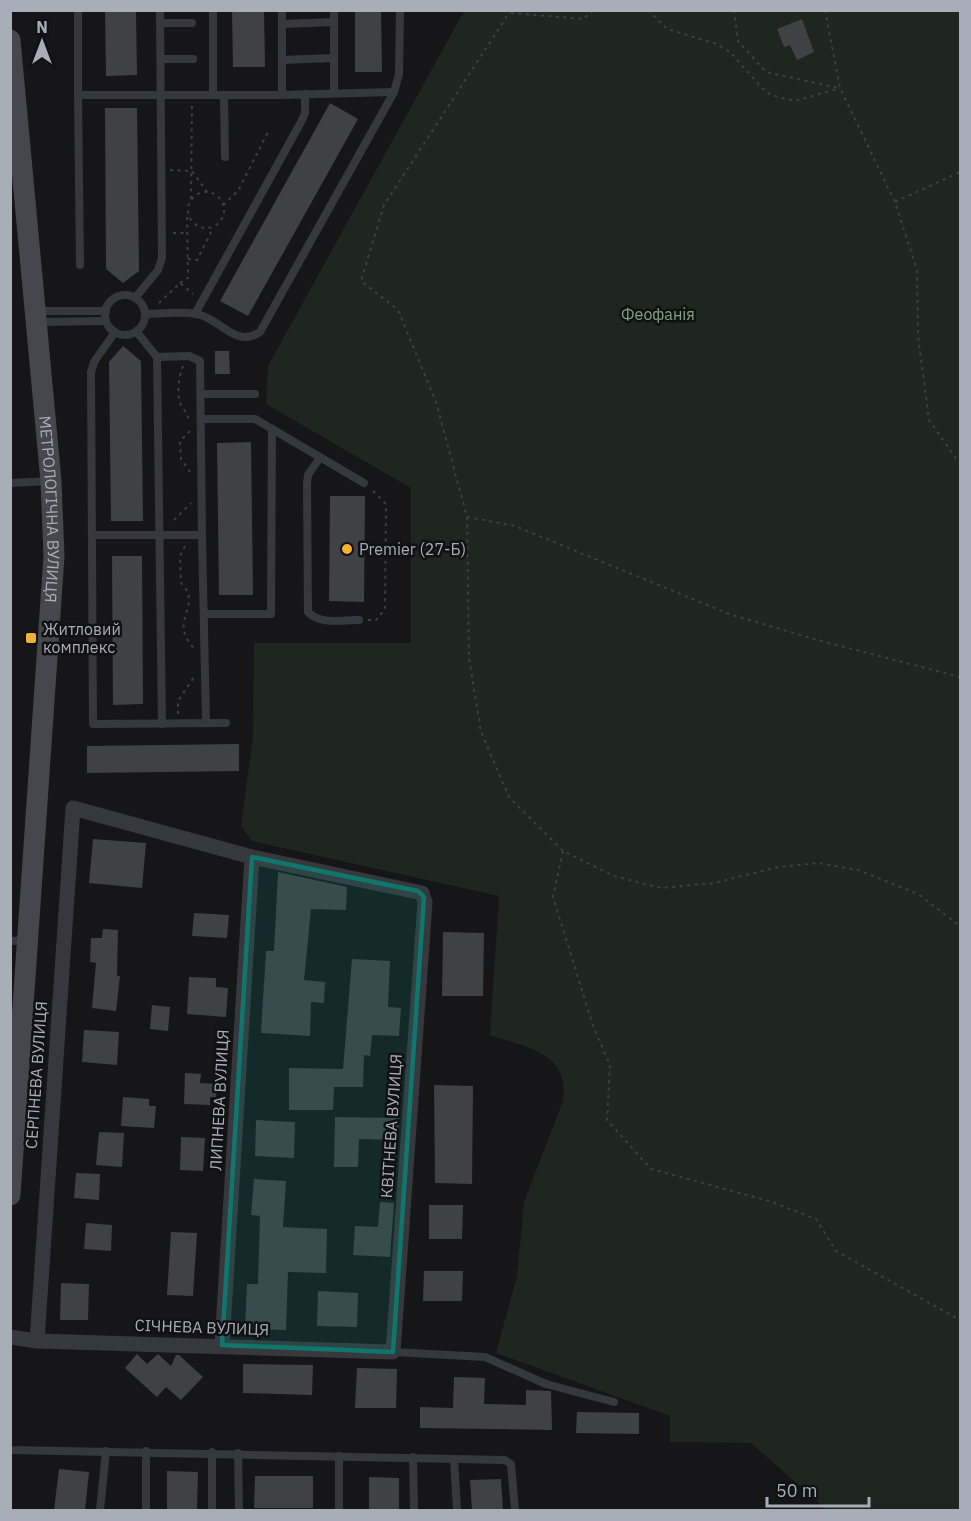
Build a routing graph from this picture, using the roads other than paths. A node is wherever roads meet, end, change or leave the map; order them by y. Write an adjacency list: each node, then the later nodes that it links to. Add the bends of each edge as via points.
1 (78, 10): 20 (lane)
2 (160, 10): 8 (lane)
3 (213, 10): 22 (lane)
4 (282, 10): 10 (lane)
5 (334, 10): 7 (lane)
6 (400, 10): 17 (lane, via 399,74)
7 (334, 22): 10 (lane); 13 (lane)
8 (160, 23): 9 (lane); 14 (lane)
9 (192, 23)
10 (282, 24): 16 (lane)
11 (10, 40): 12 (street, МЕТРОЛОГІЧНА ВУЛИЦЯ)
12 (11, 49): 31 (street, МЕТРОЛОГІЧНА ВУЛИЦЯ)
13 (334, 58): 16 (lane); 18 (lane)
14 (161, 59): 15 (lane); 21 (lane)
15 (193, 59)
16 (282, 60): 24 (lane)
17 (394, 92): 18 (lane); 30 (lane, via 260,332 253,337 239,337)
18 (334, 93): 19 (lane)
19 (305, 94): 24 (lane); 30 (lane, via 301,122)
20 (78, 95): 21 (lane); 26 (lane)
21 (162, 95): 22 (lane); 27 (lane, via 161,266)
22 (213, 95): 23 (lane)
23 (224, 95): 24 (lane); 25 (lane)
24 (282, 95)
25 (225, 157)
26 (80, 265)
27 (135, 298): 28 (lane, via 118,297); 29 (lane)
28 (106, 311): 31 (lane); 32 (lane)
29 (145, 314): 30 (lane); 34 (lane)
30 (195, 314)
31 (36, 316): 32 (lane); 41 (street, МЕТРОЛОГІЧНА ВУЛИЦЯ)
32 (106, 321): 33 (lane)
33 (115, 332): 34 (lane); 44 (lane, via 91,372)
34 (136, 332): 35 (lane)
35 (157, 357): 36 (lane, via 196,358 202,368); 45 (lane)
36 (202, 394): 37 (lane); 38 (lane)
37 (255, 394)
38 (202, 419): 39 (lane, via 255,419); 46 (lane)
39 (272, 429): 40 (lane); 47 (lane, via 271,614)
40 (319, 459): 43 (lane); 48 (lane, via 307,484 309,612 323,620)
41 (51, 481): 42 (lane); 53 (street, МЕТРОЛОГІЧНА ВУЛИЦЯ, via 54,556)
42 (10, 483)
43 (364, 483)
44 (92, 535): 45 (lane); 51 (lane, via 93,724)
45 (161, 535): 46 (lane); 51 (lane)
46 (202, 535): 47 (lane)
47 (204, 614): 49 (lane)
48 (359, 620)
49 (206, 723): 50 (lane); 51 (lane)
50 (226, 723)
51 (162, 724)
52 (252, 857): 56 (street, СЕРПНЕВА ВУЛИЦЯ, via 75,807 70,811); 57 (street, ЛИПНЕВА ВУЛИЦЯ); 58 (street, КВІТНЕВА ВУЛИЦЯ, via 418,891 425,902)
53 (19, 941): 54 (street, МЕТРОЛОГІЧНА ВУЛИЦЯ)
54 (10, 1195)
55 (10, 1337): 56 (street, СІЧНЕВА ВУЛИЦЯ)
56 (37, 1341): 57 (street, СІЧНЕВА ВУЛИЦЯ)
57 (222, 1345): 58 (street, СІЧНЕВА ВУЛИЦЯ)
58 (393, 1352): 59 (lane, via 485,1357 546,1384)
59 (614, 1402)
60 (10, 1450): 61 (lane)
61 (106, 1451): 62 (lane); 68 (lane)
62 (146, 1451): 63 (lane); 69 (lane)
63 (212, 1452): 64 (lane); 70 (lane)
64 (238, 1453): 65 (lane); 71 (lane)
65 (339, 1456): 66 (lane); 72 (lane)
66 (413, 1457): 67 (lane); 73 (lane)
67 (454, 1459): 74 (lane); 75 (lane, via 505,1460 511,1464)
68 (100, 1510)
69 (146, 1510)
70 (212, 1510)
71 (239, 1510)
72 (339, 1510)
73 (414, 1510)
74 (457, 1510)
75 (515, 1510)

